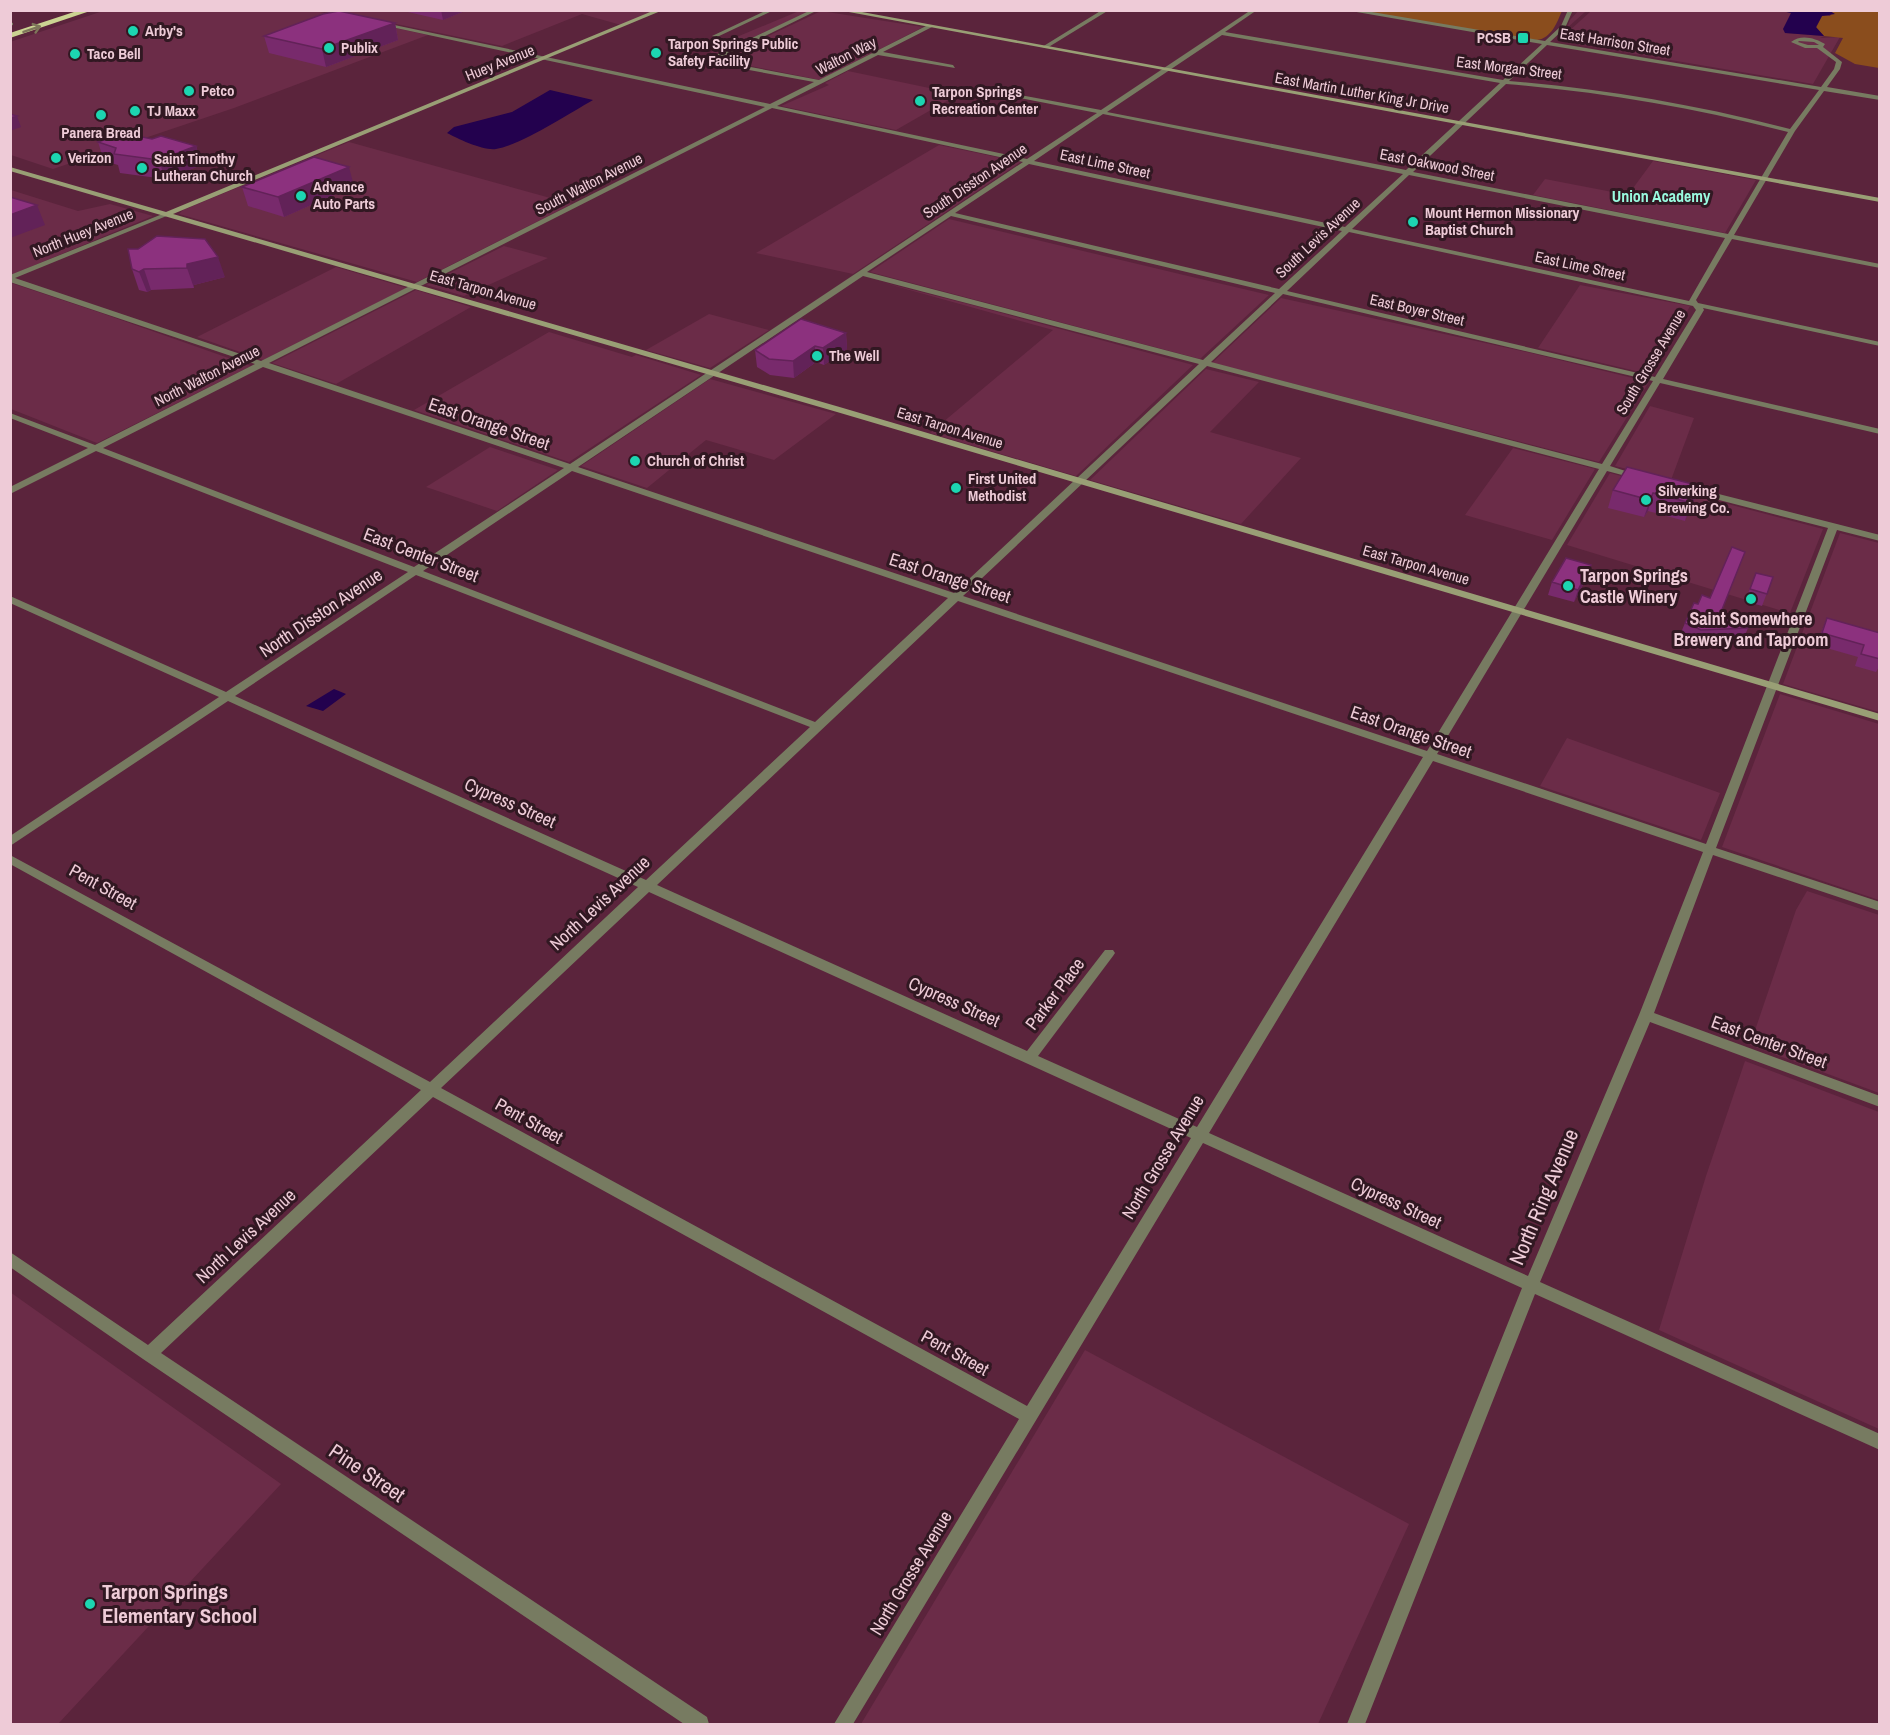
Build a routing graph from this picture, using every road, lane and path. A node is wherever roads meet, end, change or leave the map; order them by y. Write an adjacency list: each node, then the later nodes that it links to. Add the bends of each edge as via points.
1 (89, 10): 17 (highway, one-way to 1)
2 (324, 10): 11 (street)
3 (661, 10): 23 (street, Huey Avenue)
4 (772, 10): 18 (street)
5 (816, 10): 26 (street, via 717,58 728,64)
6 (840, 10): 15 (street, East Martin Luther King Jr Drive)
7 (1107, 10): 20 (street)
8 (1255, 10): 16 (street, South Disston Avenue)
9 (1347, 10): 19 (street, East Harrison Street)
10 (1571, 10): 19 (street, South Levis Avenue, via 1563,27)
11 (352, 16)
12 (21, 21): 14 (highway)
13 (373, 21): 23 (street, East Lime Street)
14 (11, 24)
15 (930, 26): 20 (street, East Martin Luther King Jr Drive); 22 (street, Walton Way)
16 (1221, 33): 25 (street, South Disston Avenue); 27 (street, East Morgan Street)
17 (10, 36)
18 (715, 36)
19 (1546, 43): 27 (street, South Levis Avenue); 28 (street, East Harrison Street)
20 (1045, 47): 25 (street, East Martin Luther King Jr Drive)
21 (1819, 47): 28 (street, South Grosse Avenue, via 1839,62)
22 (878, 53): 24 (street); 26 (street, Walton Way)
23 (545, 58): 31 (street, East Lime Street); 40 (street, Huey Avenue)
24 (953, 67)
25 (1166, 69): 32 (street, South Disston Avenue); 33 (street, East Martin Luther King Jr Drive)
26 (821, 82): 31 (street, Walton Way)
27 (1503, 82): 33 (street, South Levis Avenue); 34 (street, East Morgan Street, via 1580,89 1721,113)
28 (1821, 88): 30 (street, East Harrison Street); 34 (street, South Grosse Avenue)
29 (988, 90): 32 (street, East Oakwood Street)
30 (1880, 98)
31 (773, 107): 35 (street, East Lime Street); 47 (street, South Walton Avenue)
32 (1101, 112): 35 (street, South Disston Avenue); 37 (street, East Oakwood Street)
33 (1459, 123): 37 (street, South Levis Avenue); 38 (street, East Martin Luther King Jr Drive)
34 (1792, 131): 38 (street, South Grosse Avenue)
35 (1029, 161): 41 (street, South Disston Avenue); 42 (street, East Lime Street)
36 (10, 169): 40 (street, East Tarpon Avenue)
37 (1406, 173): 42 (street, South Levis Avenue); 43 (street, East Oakwood Street)
38 (1764, 179): 39 (street, East Martin Luther King Jr Drive); 43 (street, South Grosse Avenue)
39 (1880, 200)
40 (166, 214): 46 (street, North Huey Avenue); 47 (street, East Tarpon Avenue)
41 (949, 214): 45 (street, South Disston Avenue); 48 (street, East Boyer Street)
42 (1346, 229): 48 (street, South Levis Avenue); 49 (street, East Lime Street)
43 (1730, 236): 44 (street, East Oakwood Street); 49 (street, South Grosse Avenue, via 1692,300)
44 (1880, 266)
45 (861, 273): 52 (street); 53 (street, South Disston Avenue)
46 (10, 278): 51 (street, East Orange Street)
47 (417, 286): 51 (street, North Walton Avenue); 53 (street, East Tarpon Avenue)
48 (1280, 292): 52 (street, South Levis Avenue); 54 (street, East Boyer Street)
49 (1696, 304): 50 (street, East Lime Street); 54 (street, South Grosse Avenue, via 1700,310)
50 (1880, 344)
51 (261, 364): 57 (street, North Walton Avenue); 58 (street, East Orange Street)
52 (1203, 364): 59 (street); 61 (street, South Levis Avenue)
53 (711, 373): 58 (street, North Disston Avenue); 61 (street, East Tarpon Avenue)
54 (1658, 380): 56 (street, East Boyer Street); 59 (street, South Grosse Avenue)
55 (10, 415): 57 (street, East Center Street)
56 (1880, 432)
57 (94, 448): 63 (street, North Walton Avenue); 66 (street, East Center Street)
58 (570, 468): 66 (street, North Disston Avenue); 67 (street, East Orange Street)
59 (1605, 468): 60 (street); 69 (street, South Grosse Avenue)
60 (1650, 479)
61 (1079, 482): 67 (street, North Levis Avenue); 69 (street, East Tarpon Avenue)
62 (1673, 485): 64 (street)
63 (10, 491)
64 (1833, 527): 65 (street); 70 (street, North Ring Avenue)
65 (1880, 538)
66 (414, 572): 71 (street, North Disston Avenue); 73 (street, East Center Street)
67 (958, 597): 73 (street, North Levis Avenue); 74 (street, East Orange Street)
68 (10, 599): 71 (street, Cypress Street)
69 (1518, 610): 70 (street, East Tarpon Avenue); 74 (street, North Grosse Avenue)
70 (1772, 686): 72 (street, East Tarpon Avenue); 76 (street, North Ring Avenue)
71 (229, 697): 75 (street, North Disston Avenue); 78 (street, Cypress Street)
72 (1880, 718)
73 (819, 727): 78 (street, North Levis Avenue)
74 (1428, 756): 76 (street, East Orange Street); 85 (street, North Grosse Avenue)
75 (10, 842)
76 (1709, 850): 79 (street, East Orange Street); 81 (street, North Ring Avenue)
77 (10, 859): 83 (street, Pent Street)
78 (647, 886): 82 (street, Cypress Street); 83 (street, North Levis Avenue)
79 (1880, 908)
80 (1109, 952): 82 (street, Parker Place)
81 (1646, 1015): 84 (street, East Center Street); 87 (street, North Ring Avenue)
82 (1030, 1057): 85 (street, Cypress Street)
83 (430, 1090): 88 (street, North Levis Avenue); 89 (street, Pent Street)
84 (1880, 1102)
85 (1199, 1134): 87 (street, Cypress Street); 89 (street, North Grosse Avenue)
86 (10, 1258): 88 (street, Pine Street)
87 (1531, 1286): 90 (street, Cypress Street); 93 (street, North Ring Avenue)
88 (149, 1354): 91 (street, Pine Street)
89 (1029, 1416): 92 (street, North Grosse Avenue)
90 (1880, 1443)
91 (700, 1725)
92 (843, 1725)
93 (1356, 1725)

